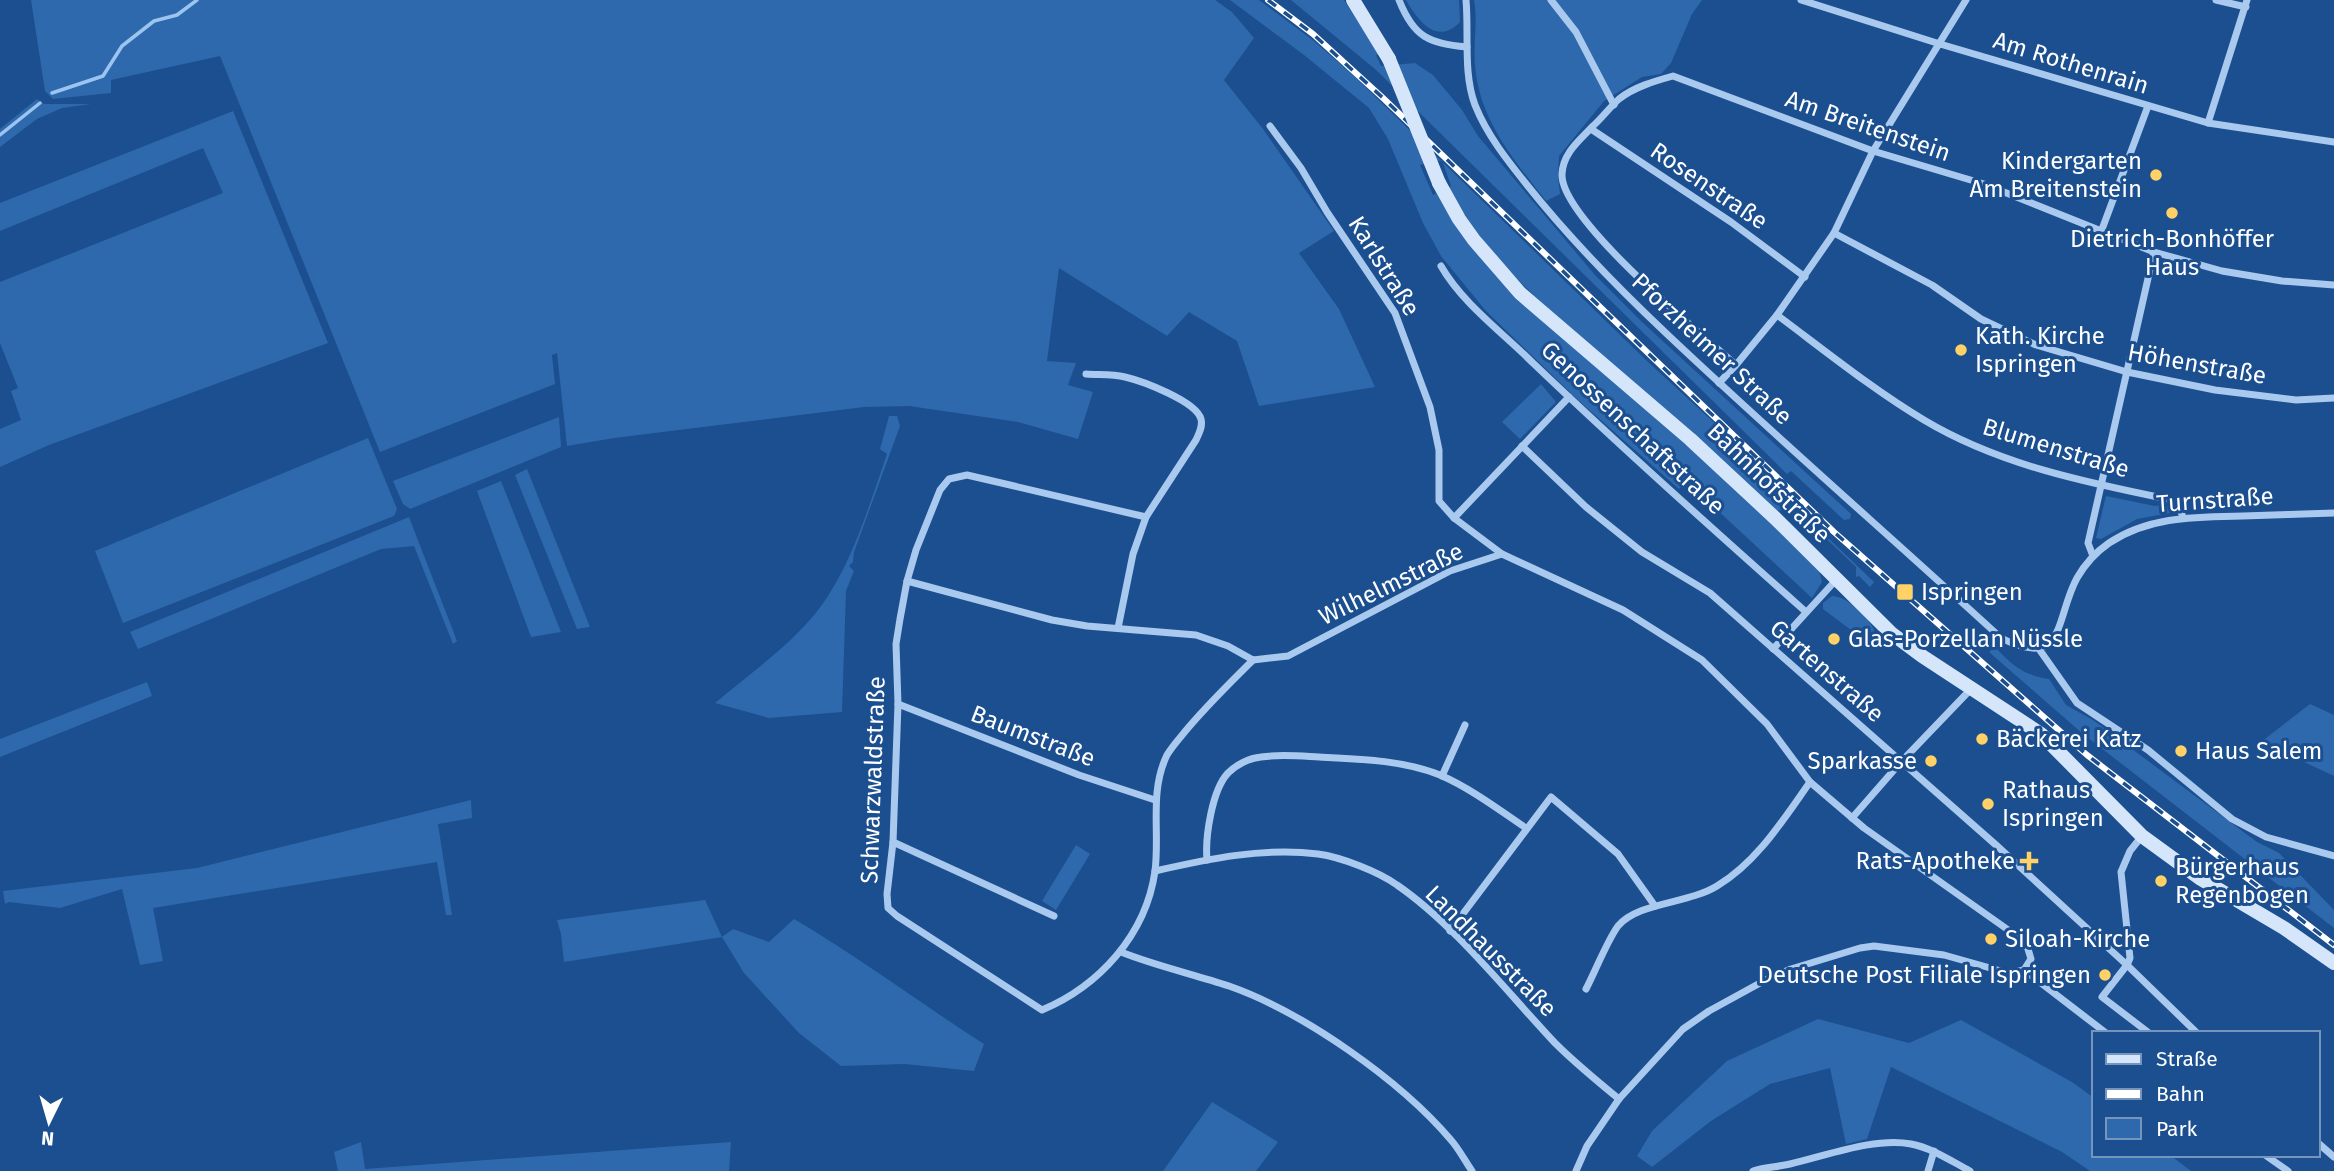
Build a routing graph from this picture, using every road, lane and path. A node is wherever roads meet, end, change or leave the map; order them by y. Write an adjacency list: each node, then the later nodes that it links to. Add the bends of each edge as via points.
1 (1399, 0): 10 (street, via 1420,35 1441,44)
2 (1466, 0): 10 (street, Pforzheimer Straße)
3 (1551, 0): 11 (street, via 1576,32)
4 (1801, 0): 9 (street, Am Rothenrain)
5 (1966, 0): 9 (street)
6 (2216, 0): 8 (street)
7 (1354, 1): 39 (main road, Bahnhofstraße, bridge, via 1389,60 1439,183 1459,219 1506,278 1690,439)
8 (2246, 4): 13 (street)
9 (1940, 44): 12 (street, Am Rothenrain); 17 (street)
10 (1467, 47): 28 (street, Pforzheimer Straße, via 1474,102 1504,156 1596,266)
11 (1614, 105): 15 (street); 17 (street, Am Breitenstein, via 1646,84 1673,76)
12 (2148, 107): 13 (street, Am Rothenrain); 18 (street)
13 (2208, 123): 16 (street, Am Rothenrain)
14 (1270, 126): 35 (street, Karlstraße, via 1395,313 1430,407 1439,450 1439,501)
15 (1591, 130): 22 (street, Rosenstraße); 25 (street, via 1564,158 1562,177 1578,211 1623,263)
16 (2334, 142)
17 (1873, 151): 18 (street, Am Breitenstein, via 1984,184); 19 (street)
18 (2101, 232): 20 (street, Am Breitenstein)
19 (1834, 233): 22 (street); 26 (street, Höhenstraße, via 1932,285 1981,319 2036,345)
20 (2154, 252): 23 (street, Am Breitenstein, via 2222,271); 26 (street)
21 (1441, 266): 29 (street, Genossenschaftstraße, via 1477,309)
22 (1805, 277): 24 (street)
23 (2334, 285)
24 (1777, 315): 25 (street); 32 (street, Blumenstraße, via 1924,420 1962,440)
25 (1736, 365): 28 (street)
26 (2127, 372): 30 (street, Höhenstraße, via 2215,390 2296,400); 32 (street)
27 (1086, 373): 34 (street, via 1125,377 1168,393 1200,417 1202,427 1196,440)
28 (1719, 383): 44 (street, Pforzheimer Straße, via 2001,638 2018,647)
29 (1569, 397): 31 (street); 41 (street, Genossenschaftstraße)
30 (2334, 398)
31 (1522, 446): 35 (street); 43 (street, Gartenstraße, via 1586,507 1642,552 1710,593)
32 (2101, 485): 36 (street, Blumenstraße, via 2172,500); 38 (street, via 2088,543)
33 (2334, 513): 36 (street, Turnstraße)
34 (1146, 517): 40 (street, Schwarzwaldstraße, via 967,475 949,479 940,490); 42 (street)
35 (1454, 517): 37 (street, Karlstraße)
36 (2183, 517): 38 (street, Turnstraße, via 2137,528)
37 (1502, 554): 45 (street, Wilhelmstraße, via 1450,571 1288,656); 51 (street, Wilhelmstraße, via 1623,610 1702,660 1767,724)
38 (2092, 556): 44 (street, Turnstraße, via 2076,579 2057,632)
39 (1836, 580): 41 (street); 46 (main road, Bahnhofstraße, via 1899,639)
40 (907, 581): 42 (street, via 1052,620); 47 (street, Schwarzwaldstraße, via 896,644)
41 (1805, 612): 43 (street)
42 (1118, 628): 45 (street, via 1196,635)
43 (1773, 649): 49 (street, Gartenstraße)
44 (2039, 649): 57 (street, via 2077,703 2148,750 2232,819 2266,837)
45 (1253, 660): 52 (street, via 1213,698 1167,755)
46 (1971, 689): 49 (street); 55 (main road, Bahnhofstraße, via 2041,734)
47 (898, 704): 52 (street, Baumstraße); 56 (street, Schwarzwaldstraße)
48 (1465, 725): 50 (street)
49 (1901, 762): 53 (street); 65 (street, Gartenstraße)
50 (1442, 776): 54 (street); 58 (street, via 1416,766 1362,759 1259,757 1241,763 1219,786)
51 (1810, 782): 53 (street, Wilhelmstraße); 60 (street, via 1773,835 1733,875 1690,899)
52 (1155, 800): 59 (street)
53 (1852, 818): 66 (street, Wilhelmstraße, via 2021,939 2031,959)
54 (1526, 828): 60 (street, via 1551,797 1618,854); 62 (street)
55 (2142, 836): 64 (main road, Bahnhofstraße); 65 (street, via 2121,872)
56 (894, 842): 61 (street); 63 (street, Schwarzwaldstraße, via 888,908 1042,1010 1076,991)
57 (2334, 856)
58 (1207, 859): 59 (street, Landhausstraße); 62 (street, Landhausstraße, via 1262,853 1319,854 1353,863 1396,884)
59 (1155, 871): 63 (street, via 1141,914)
60 (1655, 906): 67 (street, via 1631,915 1618,927)
61 (1054, 915)
62 (1450, 931): 71 (street, Landhausstraße, via 1574,1062)
63 (1121, 952): 76 (street, via 1231,987 1338,1044 1383,1074 1452,1140)
64 (2334, 963)
65 (2127, 965): 69 (street, via 2102,997); 70 (street, Gartenstraße)
66 (2024, 970): 68 (street); 71 (street, via 2008,973 1944,955 1874,946 1791,969 1683,1029)
67 (1586, 989)
68 (2103, 1031)
69 (2146, 1031)
70 (2194, 1031)
71 (1619, 1099): 77 (street)
72 (2320, 1145): 75 (street)
73 (1934, 1151): 78 (street, via 1912,1144 1872,1145); 79 (street); 80 (street)
74 (2268, 1157): 81 (street)
75 (2334, 1157)
76 (1472, 1171)
77 (1576, 1171)
78 (1752, 1171)
79 (1928, 1171)
80 (1970, 1171)
81 (2288, 1171)

